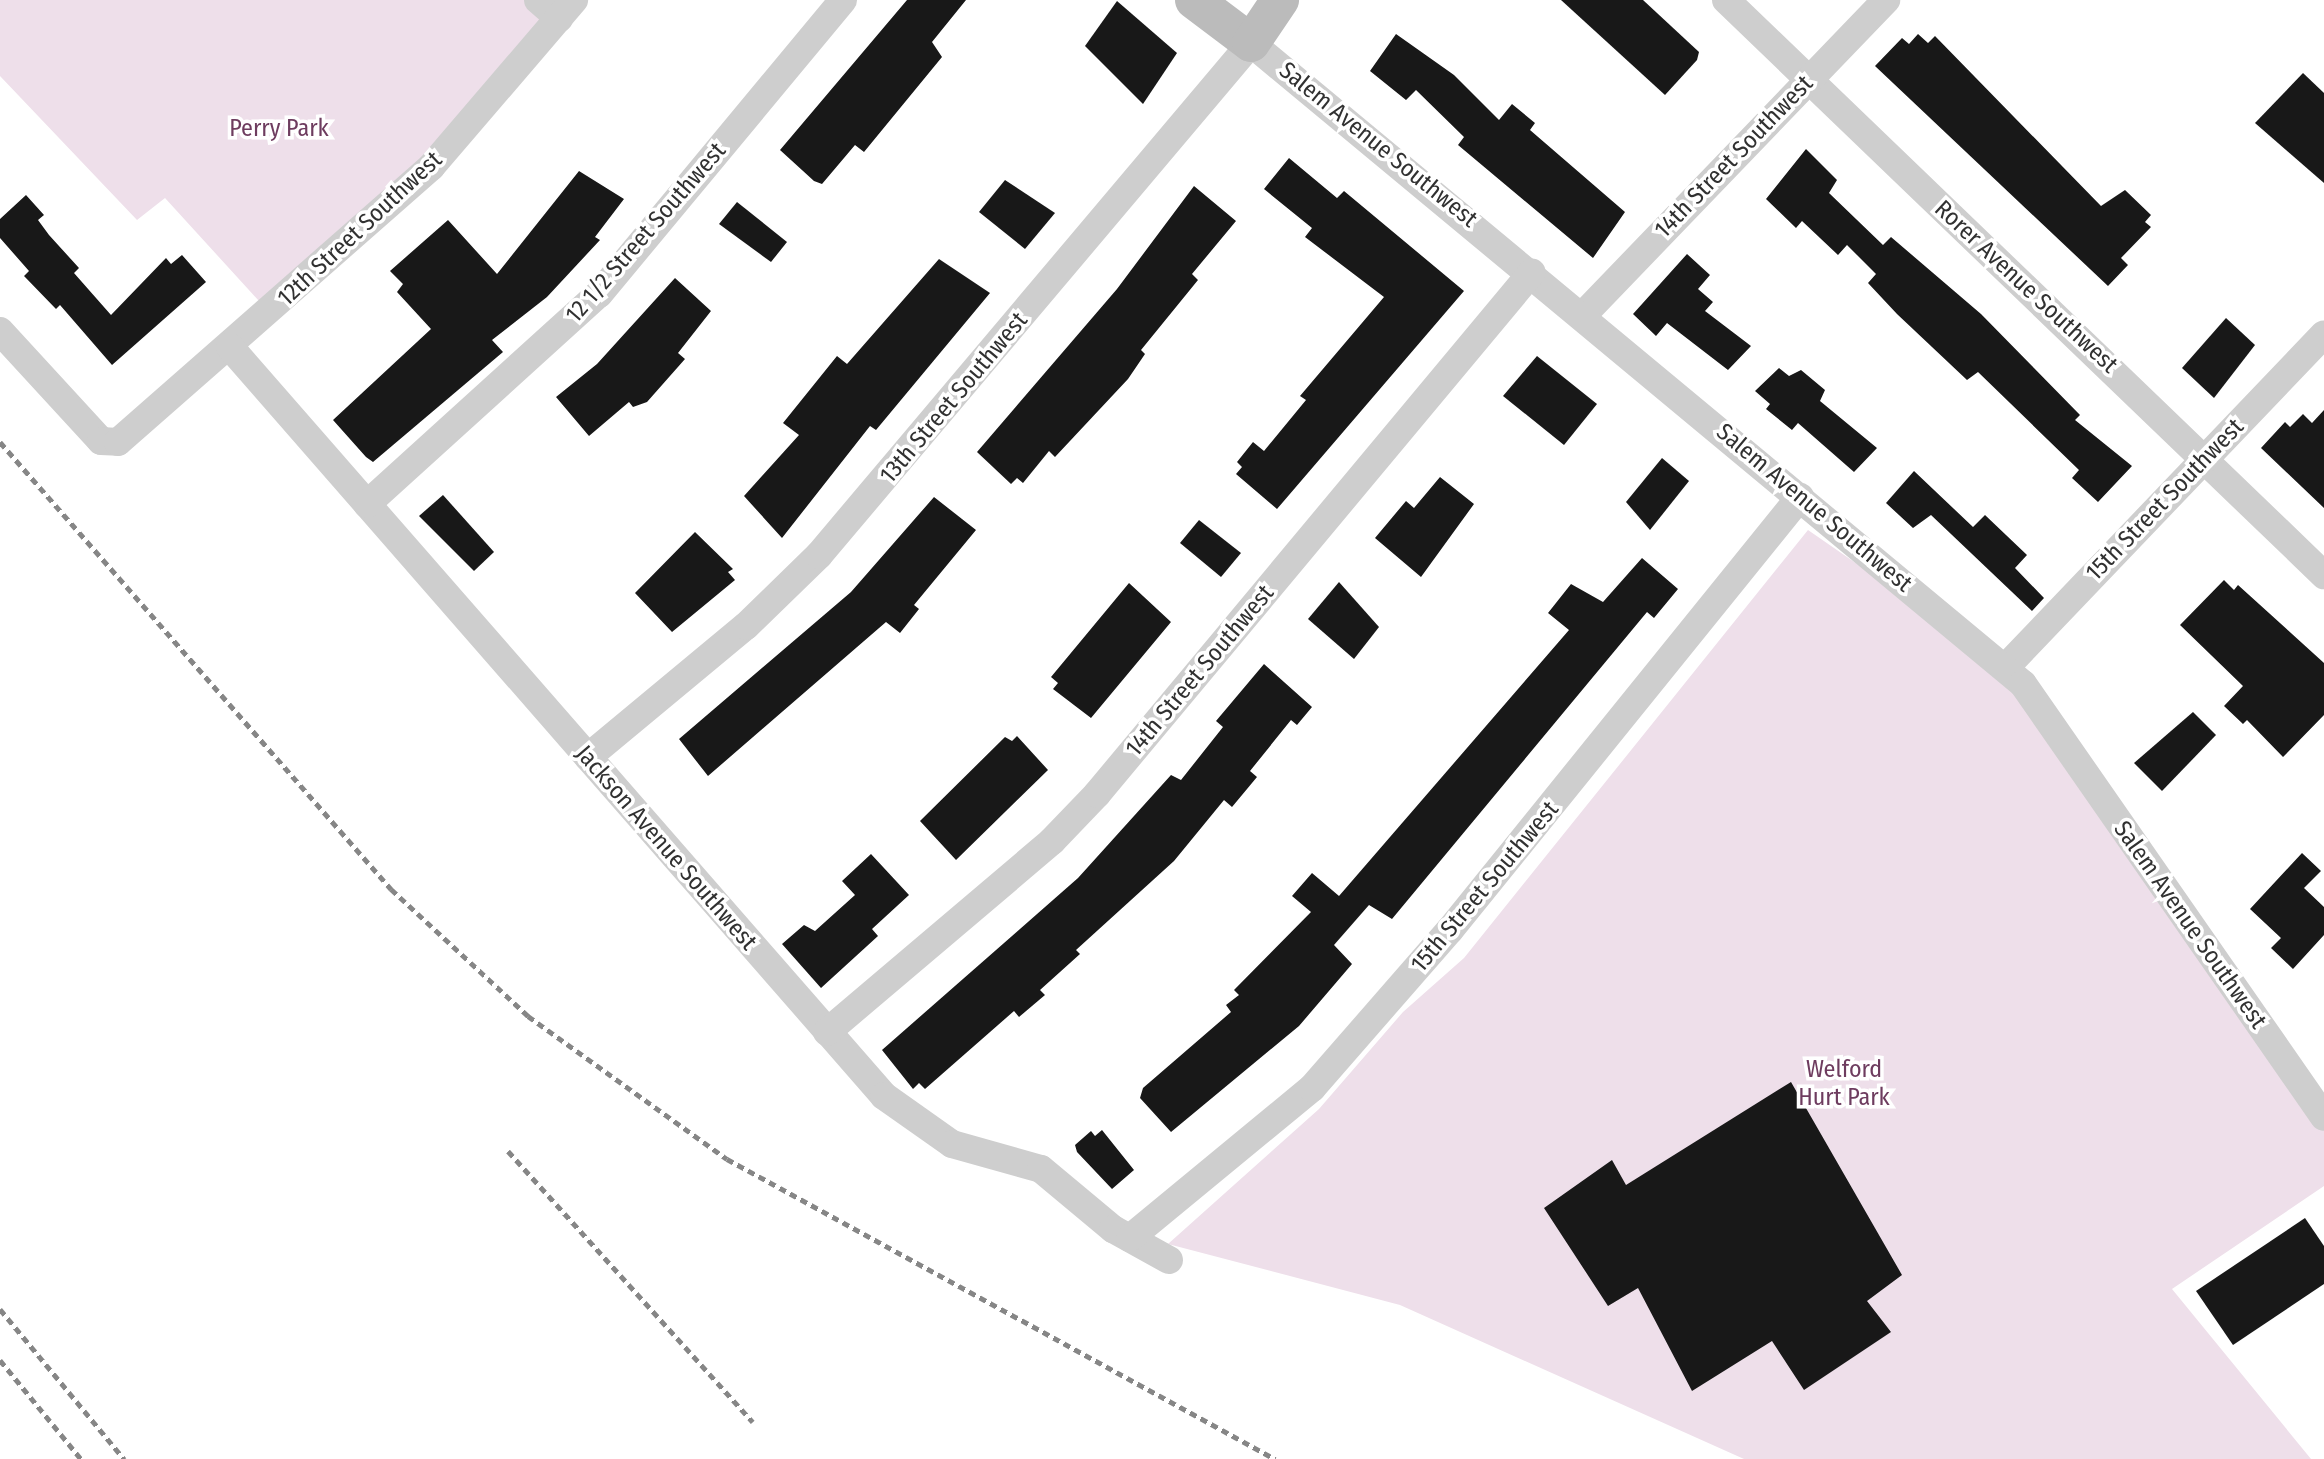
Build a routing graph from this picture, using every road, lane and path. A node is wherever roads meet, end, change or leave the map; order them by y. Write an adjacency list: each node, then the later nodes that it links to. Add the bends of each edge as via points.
1 (538, 0): 7 (street)
2 (842, 0): 17 (street, 12 1/2 Street Southwest, via 599,294)
3 (1194, 0): 8 (street, Salem Avenue Southwest)
4 (1280, 0): 8 (street, 13th Street Southwest)
5 (1726, 0): 9 (street, Rorer Avenue Southwest)
6 (1886, 0): 9 (street, 14th Street Southwest)
7 (567, 9): 14 (street, 12th Street Southwest, via 431,167)
8 (1251, 43): 10 (street, Salem Avenue Southwest); 20 (street, 13th Street Southwest, via 820,555 746,626)
9 (1808, 80): 11 (street, 14th Street Southwest); 15 (street, Rorer Avenue Southwest)
10 (1532, 272): 11 (street, Salem Avenue Southwest); 21 (street, 14th Street Southwest, via 1097,794 1052,841)
11 (1584, 314): 16 (street, Salem Avenue Southwest)
12 (0, 331): 14 (street, 12th Street Southwest, via 101,441 125,437)
13 (2324, 334): 15 (street, 15th Street Southwest)
14 (230, 347): 17 (street, Jackson Avenue Southwest)
15 (2205, 459): 18 (street, Rorer Avenue Southwest); 19 (street, 15th Street Southwest)
16 (1800, 498): 19 (street, Salem Avenue Southwest); 23 (street, 15th Street Southwest, via 1459,919 1312,1088)
17 (367, 504): 20 (street, Jackson Avenue Southwest)
18 (2324, 575)
19 (2006, 667): 22 (street, Salem Avenue Southwest)
20 (587, 757): 21 (street, Jackson Avenue Southwest)
21 (827, 1032): 23 (street, Jackson Avenue Southwest, via 916,1123 952,1144 1041,1169)
22 (2324, 1117)
23 (1130, 1238): 24 (street, Jackson Avenue Southwest)
24 (1169, 1260)

